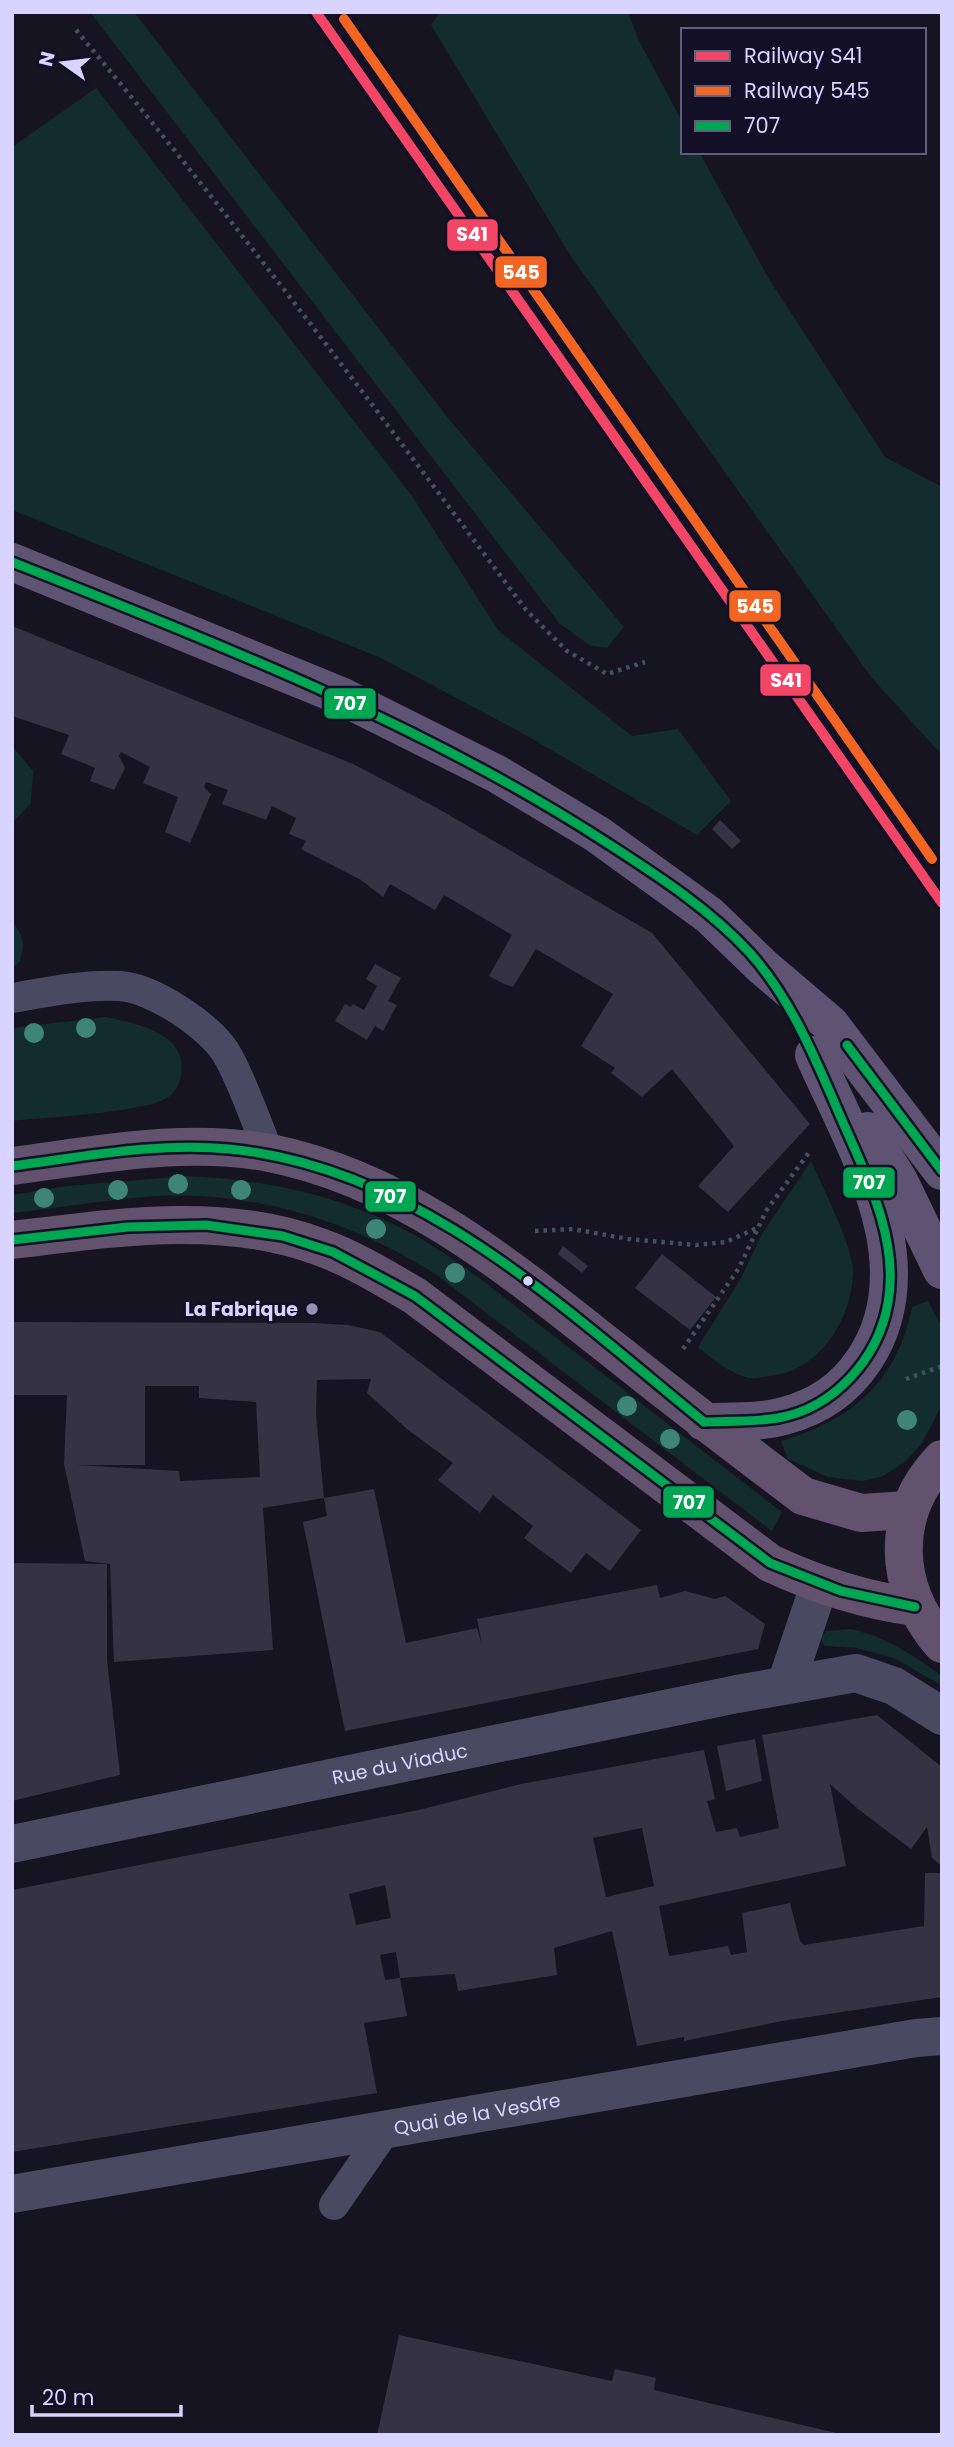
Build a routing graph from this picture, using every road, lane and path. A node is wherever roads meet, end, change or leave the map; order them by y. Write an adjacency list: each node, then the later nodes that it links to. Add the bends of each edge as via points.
1 (76, 30): 3 (path, via 288,294 526,610 567,651 607,674)
2 (12, 562): 4 (main road, via 341,696 476,763 597,834 669,884)
3 (645, 662)
4 (763, 967): 6 (main road); 10 (main road, via 830,1024)
5 (12, 998): 8 (lane, via 85,986 123,986 175,1006 205,1028 228,1055)
6 (814, 1055): 14 (main road, via 899,1181); 16 (main road, via 883,1225 889,1301 882,1326 852,1378 820,1402 780,1418)
7 (818, 1142): 11 (path, via 782,1185)
8 (269, 1153): 9 (highway, via 154,1148); 16 (highway, via 370,1184 436,1219 533,1286)
9 (12, 1166)
10 (942, 1171)
11 (757, 1228): 12 (path, via 726,1242 696,1245 573,1229); 15 (path, via 733,1278)
12 (534, 1232)
13 (12, 1240): 19 (highway, via 147,1224 213,1226 281,1235 342,1256 415,1296 769,1563)
14 (942, 1270)
15 (680, 1352)
16 (705, 1422): 18 (highway, via 803,1496 861,1513)
17 (942, 1459): 18 (highway, via 927,1475)
18 (908, 1510): 20 (highway, via 901,1553)
19 (819, 1586): 20 (highway); 22 (street)
20 (915, 1607): 21 (highway)
21 (942, 1644)
22 (786, 1684): 23 (street, Rue du Viaduc, via 856,1673 894,1686); 24 (street, Rue du Viaduc)
23 (942, 1716)
24 (12, 1844)
25 (942, 2036): 26 (street, Quai de la Vesdre)
26 (385, 2131): 27 (street, Quai de la Vesdre); 28 (lane)
27 (12, 2194)
28 (334, 2205)

